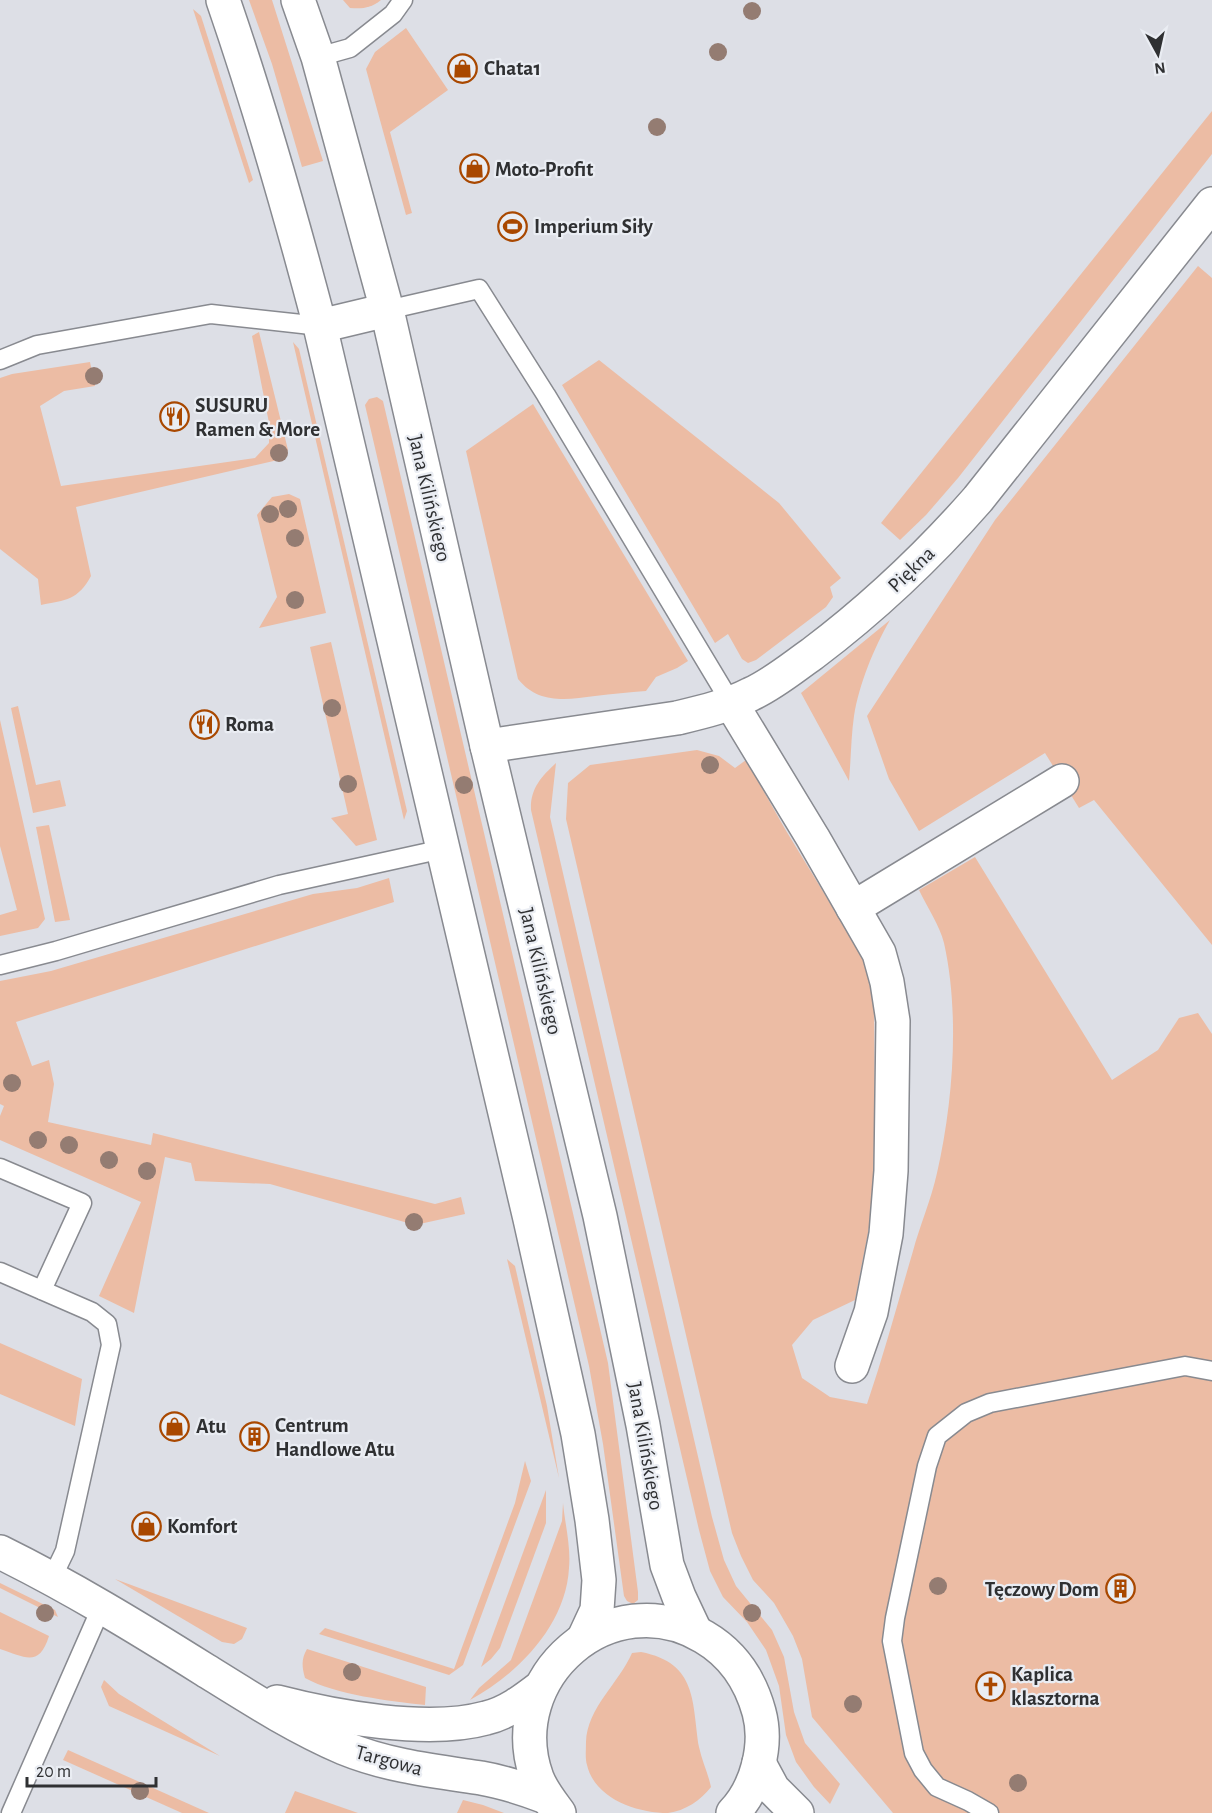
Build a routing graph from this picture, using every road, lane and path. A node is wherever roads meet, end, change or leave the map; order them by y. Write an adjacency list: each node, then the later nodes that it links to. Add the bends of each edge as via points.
1 (223, 0): 7 (street, via 283,188)
2 (298, 0): 4 (street, Jana Kilińskiego)
3 (403, 0): 4 (lane, via 393,14 350,48)
4 (318, 57): 6 (street, Jana Kilińskiego)
5 (1212, 204): 9 (street, Piękna, via 950,532 846,628 777,679)
6 (387, 310): 7 (street); 9 (lane, via 479,289); 10 (street, Jana Kilińskiego)
7 (320, 326): 8 (lane, via 211,314 37,345); 12 (street)
8 (0, 360)
9 (731, 702): 10 (street, Piękna, via 677,718); 13 (street)
10 (487, 746): 23 (street, Jana Kilińskiego, via 600,1216 644,1425 668,1565)
11 (1062, 781): 13 (street)
12 (443, 849): 14 (lane, via 279,885); 24 (street, via 578,1434 600,1580 597,1610)
13 (853, 908): 18 (street, via 879,953 888,982 892,1021 891,1171 886,1234 871,1312)
14 (0, 965)
15 (0, 1168): 17 (lane, via 82,1203)
16 (0, 1272): 17 (lane)
17 (42, 1290): 21 (lane, via 92,1312 107,1324 111,1346 65,1551)
18 (852, 1366)
19 (1212, 1371): 32 (lane, via 1185,1366 990,1403 966,1413 937,1436 925,1476 892,1641 914,1753 923,1770 937,1787)
20 (0, 1552): 21 (street, Targowa)
21 (52, 1578): 22 (street, Targowa)
22 (102, 1606): 26 (street, Targowa); 29 (lane)
23 (695, 1631): 24 (street, via 677,1624 639,1621 601,1629); 27 (street, via 731,1658 755,1696 761,1718)
24 (584, 1638): 25 (street, via 552,1668)
25 (541, 1687): 26 (street, Targowa, via 515,1706 486,1718 450,1724 352,1718); 28 (street, via 534,1704 530,1742 538,1779)
26 (243, 1693): 28 (street, Targowa, via 303,1729 345,1748 390,1763 492,1781)
27 (759, 1763): 30 (street, via 750,1788); 31 (street, via 773,1790)
28 (553, 1805)
29 (11, 1813)
30 (733, 1813)
31 (797, 1813)
32 (989, 1813)

